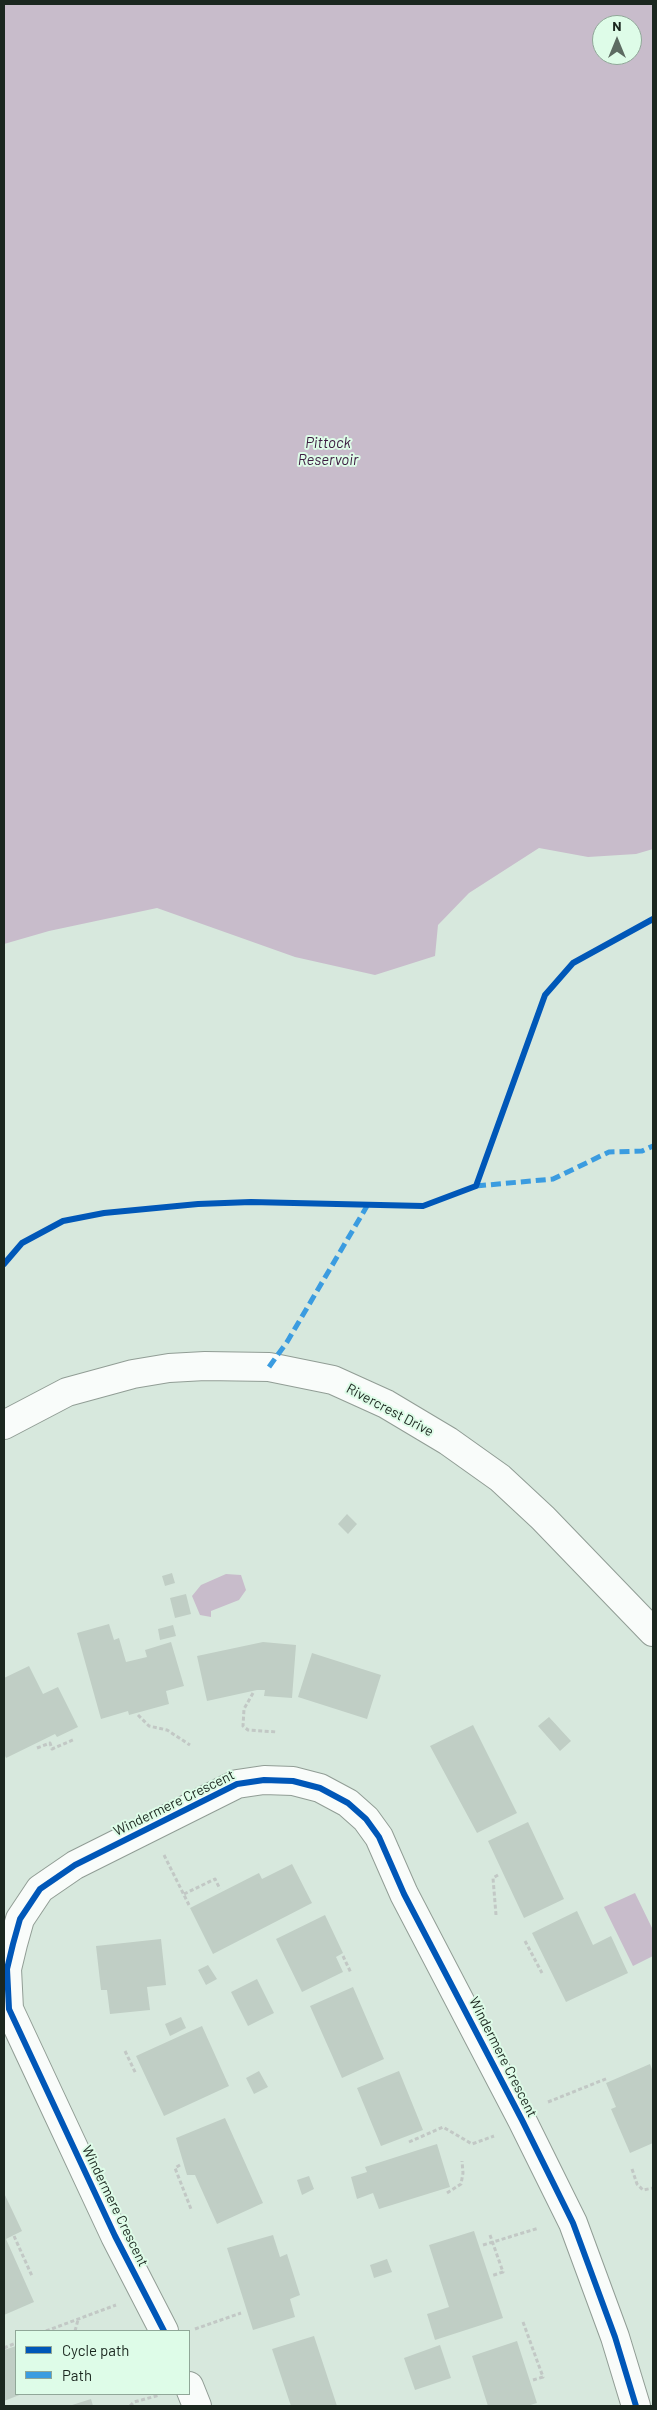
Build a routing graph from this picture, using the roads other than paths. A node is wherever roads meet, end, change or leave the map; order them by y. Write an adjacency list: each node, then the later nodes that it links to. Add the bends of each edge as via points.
1 (4, 1425): 2 (street, Rivercrest Drive, via 67,1392 169,1368 270,1367 333,1380 386,1404 500,1478)
2 (653, 1632)
3 (164, 2330): 6 (street, Windermere Crescent, via 9,2009 7,1969 20,1919 40,1889 75,1865 237,1784 264,1780 293,1781 320,1788 348,1803 366,1819 379,1837 404,1894 573,2223 615,2337)
4 (190, 2388): 5 (street)
5 (197, 2406)
6 (636, 2406)

